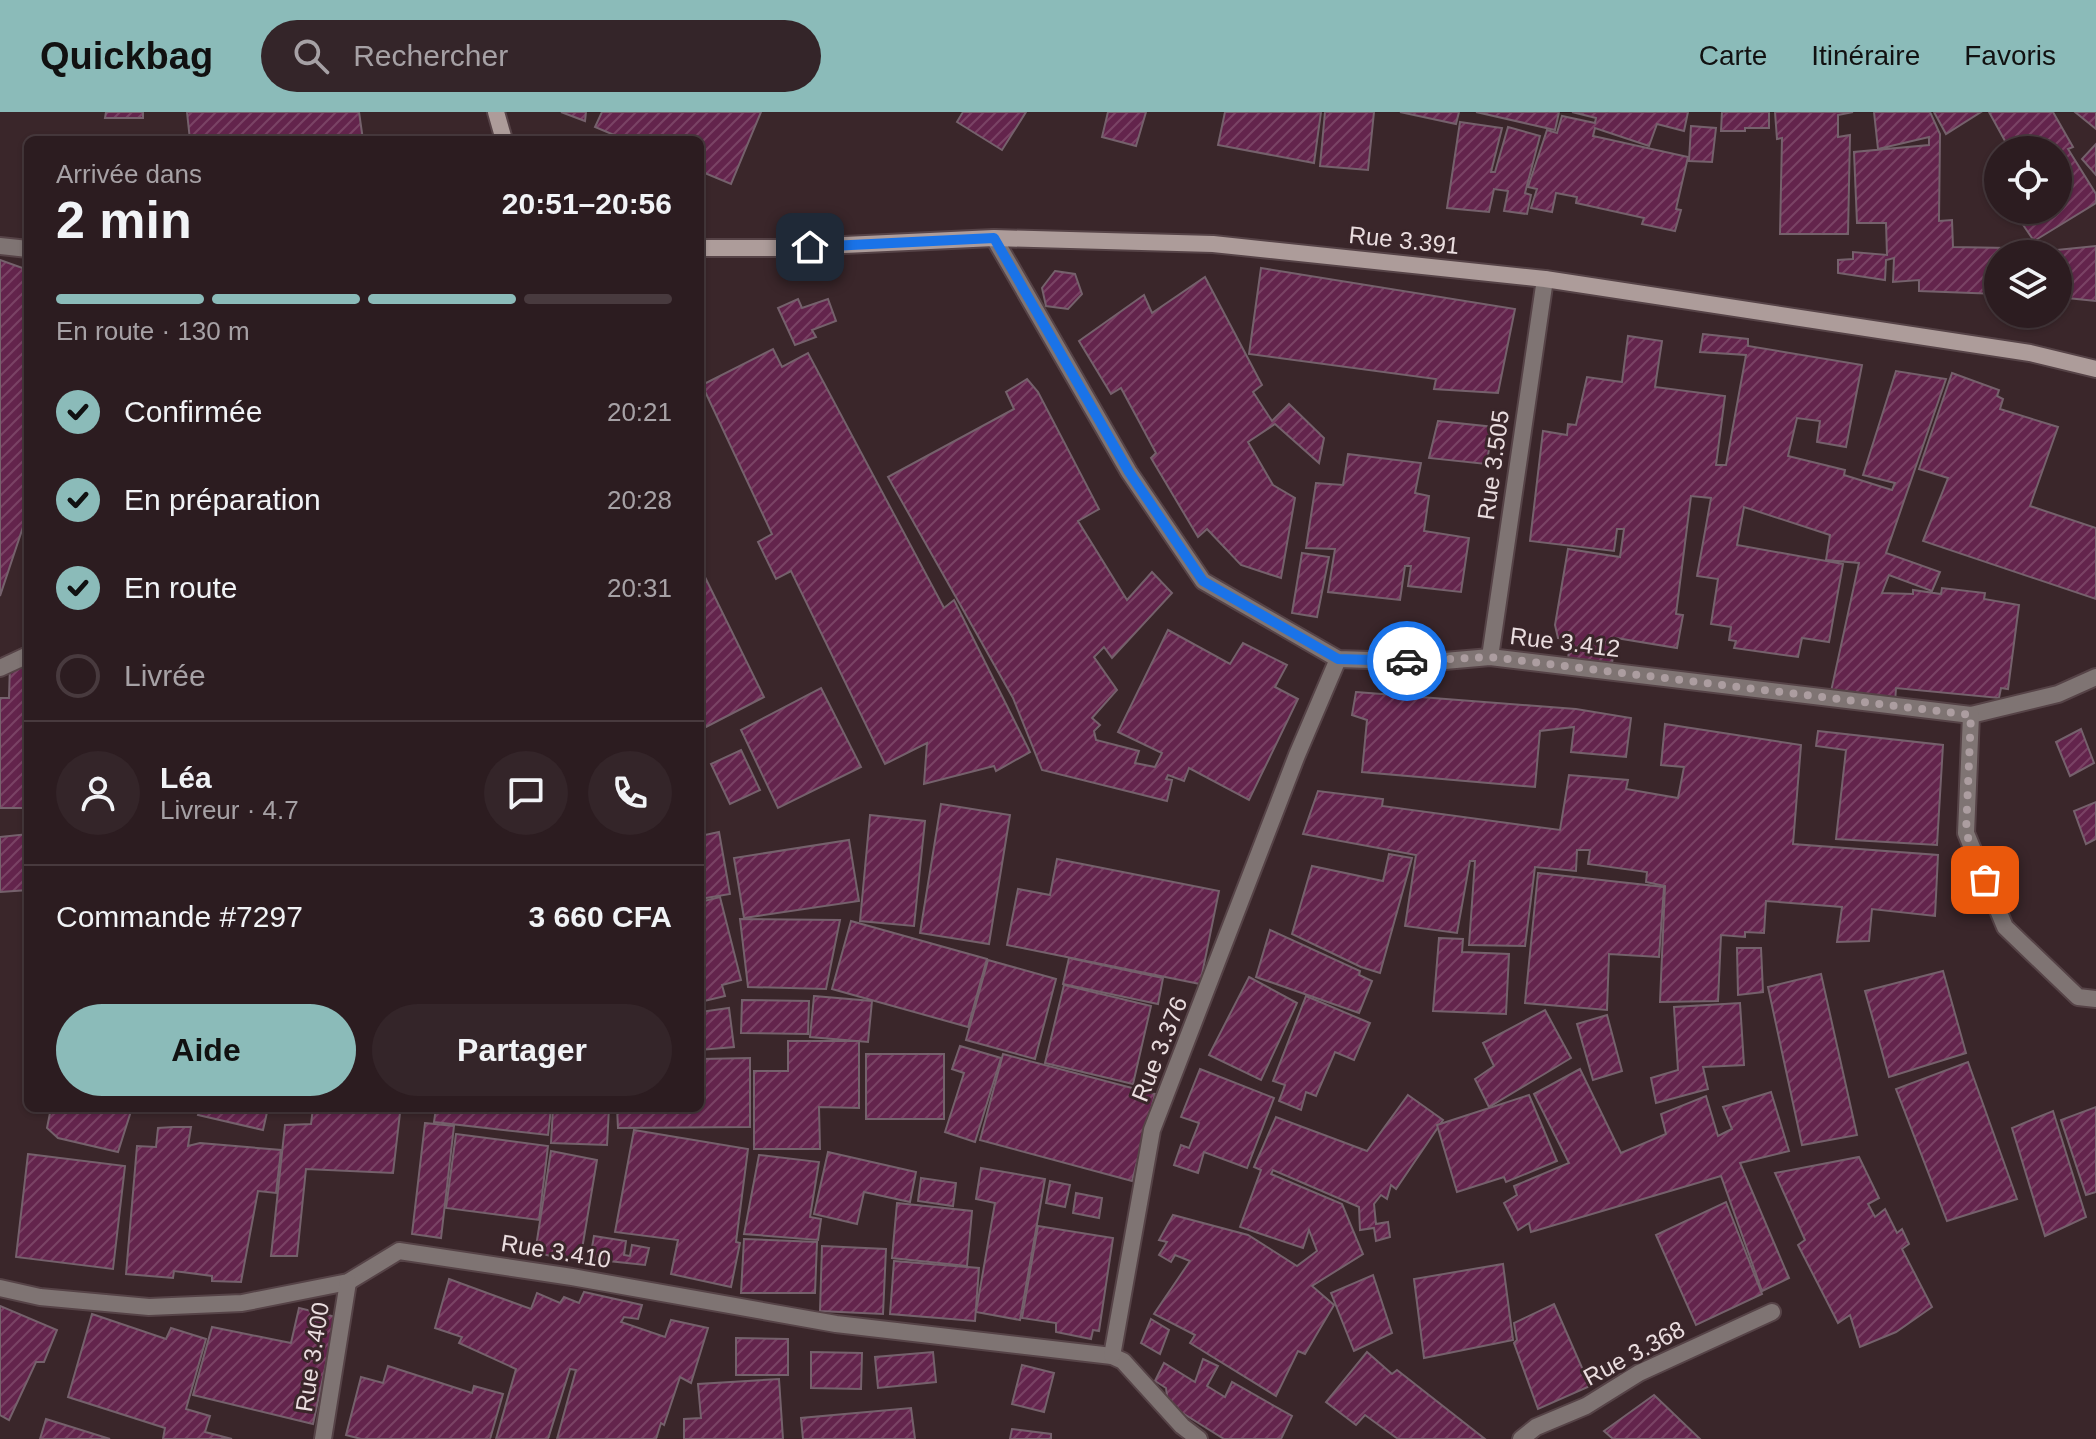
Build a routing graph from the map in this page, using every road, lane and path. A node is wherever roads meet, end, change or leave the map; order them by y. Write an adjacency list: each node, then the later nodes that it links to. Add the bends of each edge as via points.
1 (496, 112): 2 (main road)
2 (503, 136)
3 (994, 238): 5 (main road, Rue 3.391); 7 (main road, Rue 3.391, via 1213,244); 11 (street, Rue 3.412, via 1129,472 1203,581)
4 (0, 246): 6 (street)
5 (704, 248)
6 (24, 249)
7 (1545, 279): 8 (main road, Rue 3.391, via 2030,353); 10 (street, Rue 3.505)
8 (2096, 369)
9 (24, 657): 12 (street)
10 (1490, 657): 11 (street, Rue 3.412, via 1433,662); 14 (street, Rue 3.412)
11 (1338, 659): 19 (street, Rue 3.376, via 1152,1130)
12 (0, 668)
13 (2096, 677): 14 (street, Rue 3.412, via 2058,694)
14 (1971, 715): 15 (street, via 1966,833 2005,927 2078,997)
15 (2096, 999)
16 (348, 1282): 17 (street, Rue 3.410, via 242,1303 149,1307); 19 (street, Rue 3.410, via 399,1251 836,1324); 20 (street, Rue 3.400)
17 (0, 1288)
18 (1772, 1312): 22 (street, Rue 3.368, via 1639,1373)
19 (1112, 1356): 21 (street)
20 (323, 1439)
21 (1199, 1439)
22 (1521, 1439)

